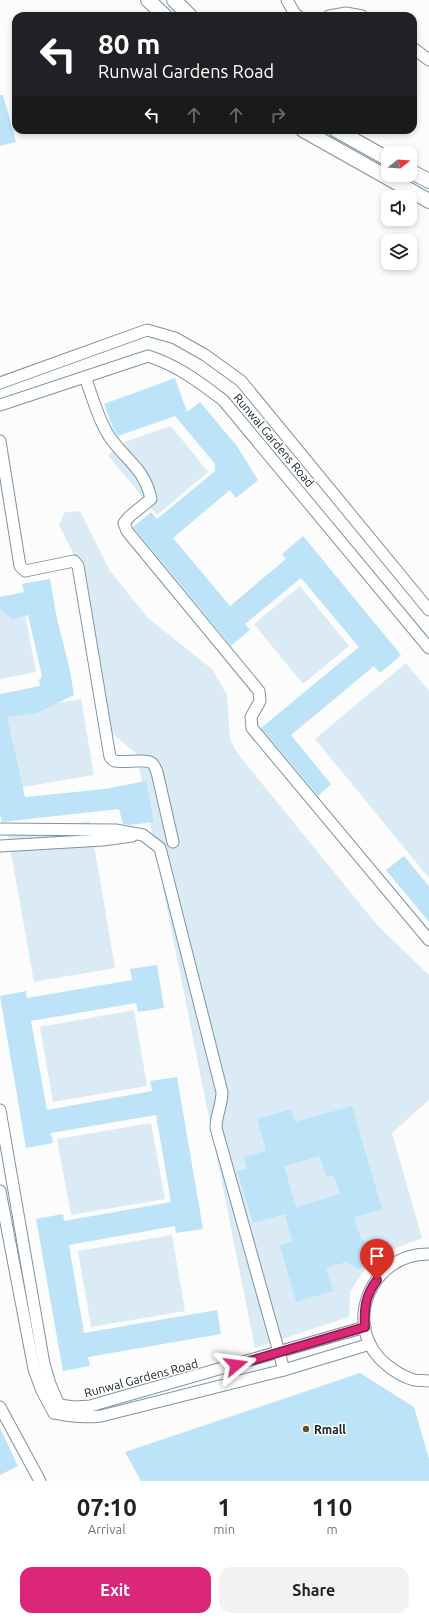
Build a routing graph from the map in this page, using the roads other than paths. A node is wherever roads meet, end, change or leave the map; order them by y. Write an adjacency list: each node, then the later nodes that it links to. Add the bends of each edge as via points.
1 (148, 0): 4 (street)
2 (174, 0): 5 (street)
3 (287, 0): 6 (street)
4 (161, 12)
5 (186, 12)
6 (294, 12)
7 (417, 51): 8 (street)
8 (429, 60)
9 (310, 134): 14 (street)
10 (343, 134): 11 (street)
11 (381, 155)
12 (417, 175): 13 (street)
13 (429, 181)
14 (429, 200)
15 (85, 377): 17 (street, Runwal Gardens Road); 20 (street, Runwal Gardens Road, via 148,356 165,361 192,376 223,400); 25 (street, via 106,431 136,466 148,487 151,499 124,523 127,531 259,691 260,701 251,717 252,728)
16 (0, 383): 19 (street, Runwal Gardens Road, via 147,330 175,338 205,354 241,381)
17 (0, 405)
18 (0, 441): 23 (street, via 20,566 25,571 74,561 78,566 110,757 123,763 149,761 153,764)
19 (429, 610)
20 (429, 648)
21 (0, 829): 22 (street, via 116,830)
22 (143, 835): 24 (street); 31 (street, via 160,848 222,1092 216,1128)
23 (173, 842)
24 (0, 846)
25 (429, 940)
26 (0, 1110): 35 (street, via 44,1364)
27 (0, 1191): 35 (street, via 34,1369 42,1391)
28 (429, 1254): 29 (street, via 399,1260 383,1272 371,1288 364,1307)
29 (365, 1327): 30 (street); 31 (street, Runwal Gardens Road)
30 (370, 1344): 32 (street, Runwal Gardens Road); 33 (street, via 380,1360 396,1372 414,1380)
31 (279, 1352): 32 (street); 35 (street, Runwal Gardens Road, via 90,1406)
32 (284, 1370): 35 (street, Runwal Gardens Road, via 101,1416 71,1417)
33 (429, 1381)
34 (0, 1408): 36 (street)
35 (57, 1409)
36 (40, 1481)

